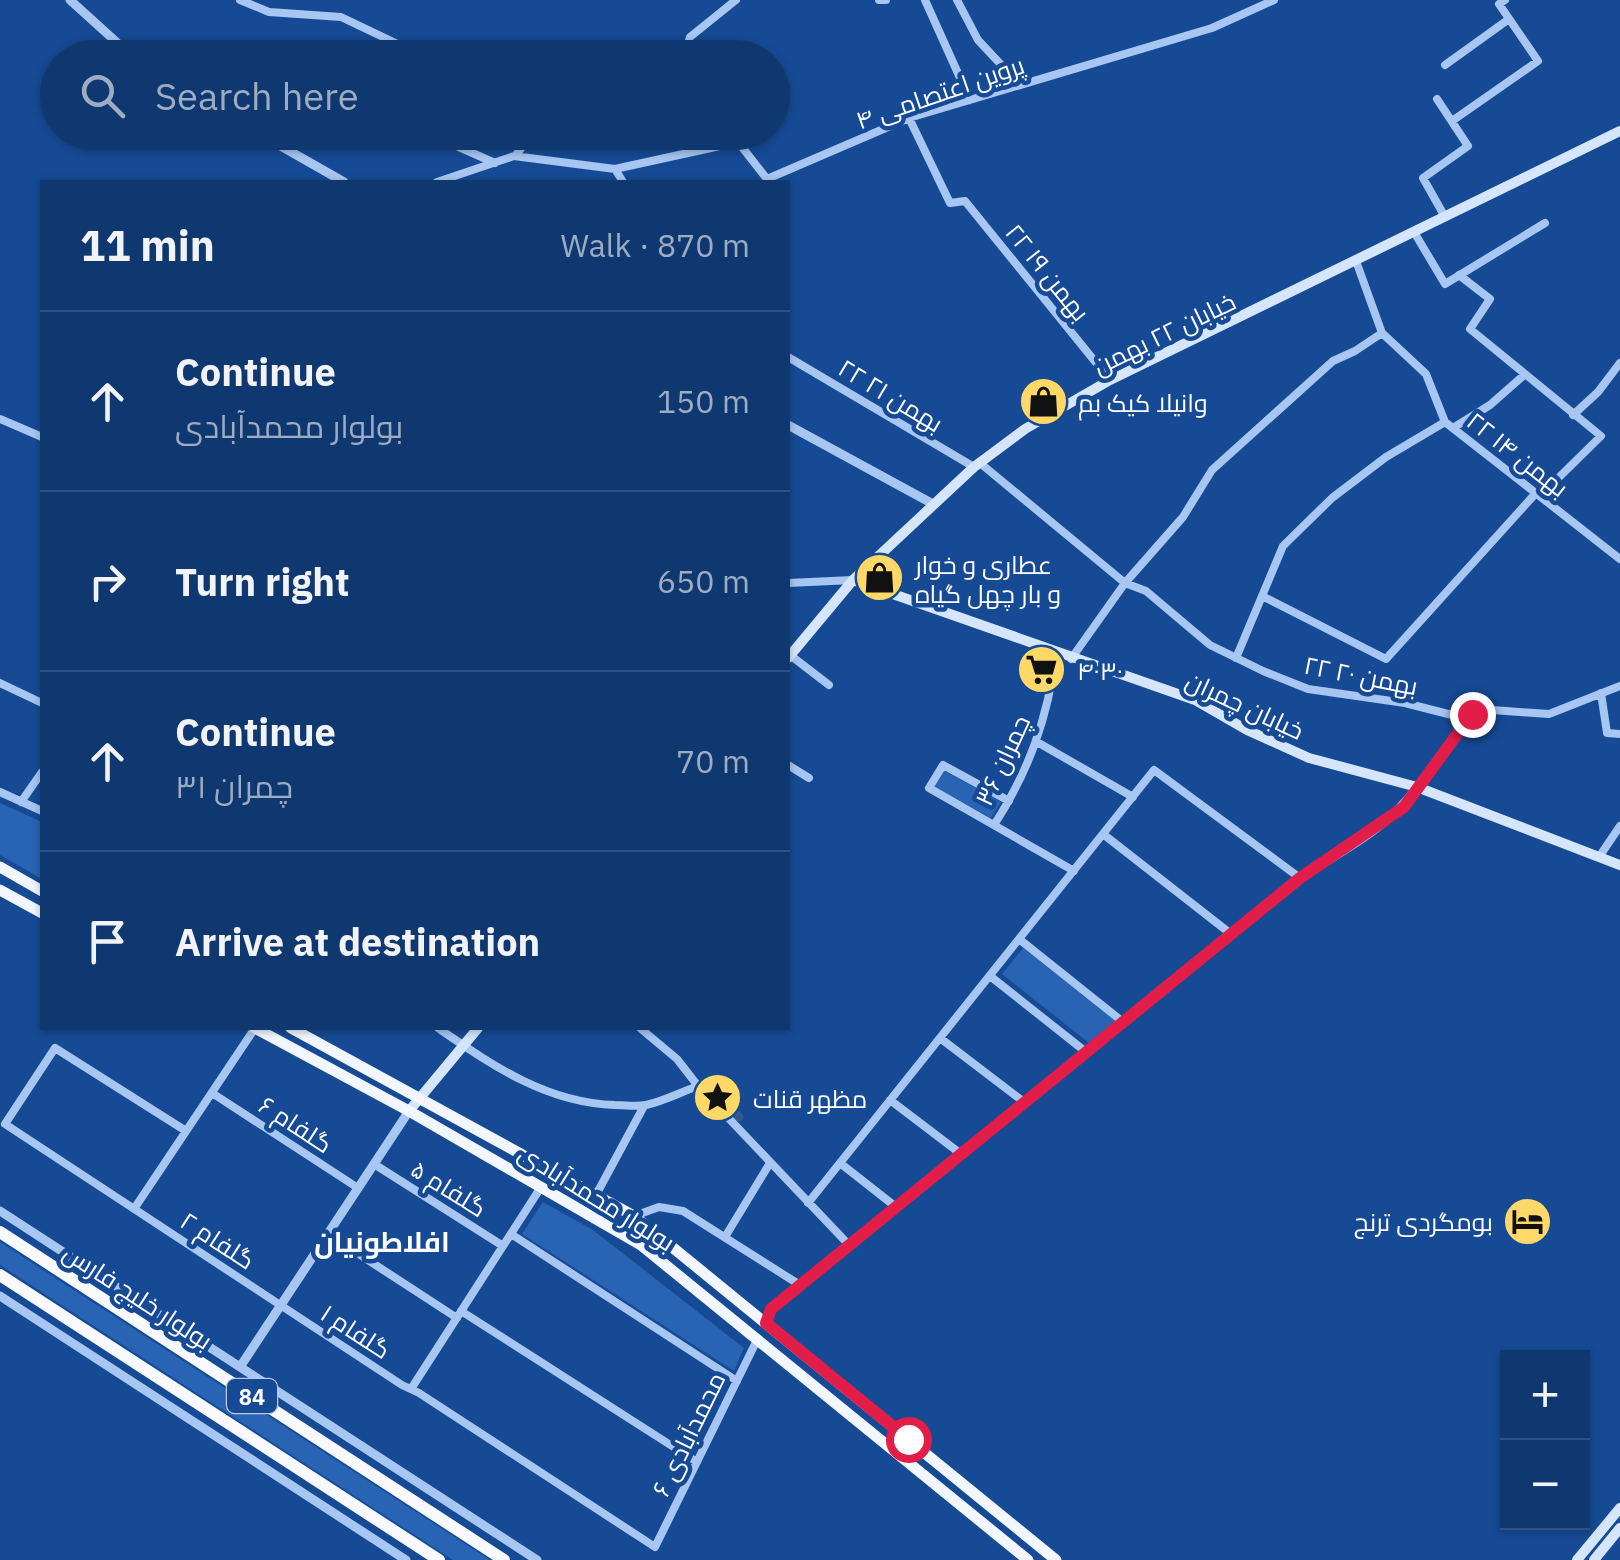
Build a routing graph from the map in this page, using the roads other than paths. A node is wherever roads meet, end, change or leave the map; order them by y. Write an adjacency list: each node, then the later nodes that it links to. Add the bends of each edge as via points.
1 (70, 0): 9 (street)
2 (240, 0): 10 (street, via 269,12 341,17)
3 (736, 0): 11 (street)
4 (925, 0): 15 (street)
5 (957, 0): 13 (street, via 978,40)
6 (1274, 0): 13 (street, پروین اعتصامی ۴, via 1212,28)
7 (1506, 0): 8 (street, via 1499,4)
8 (1509, 19): 12 (street); 17 (street, via 1538,61)
9 (114, 40)
10 (389, 40)
11 (689, 40)
12 (1445, 64)
13 (1020, 86): 15 (street, پروین اعتصامی ۴)
14 (1437, 99): 17 (street)
15 (970, 100): 16 (street, پروین اعتصامی ۴)
16 (909, 118): 30 (street, پروین اعتصامی ۴); 41 (street, ۲۲ بهمن ۱۹, via 950,203 964,201)
17 (1452, 121): 32 (street, via 1468,146 1423,178)
18 (1620, 132): 32 (main road, خیابان ۲۲ بهمن)
19 (288, 150): 27 (street)
20 (466, 150): 25 (street)
21 (519, 150): 24 (street)
22 (702, 150): 26 (street, پروین اعتصامی ۴)
23 (744, 150): 31 (street, پروین اعتصامی ۴)
24 (514, 156): 25 (street); 26 (street, پروین اعتصامی ۴)
25 (495, 163): 28 (street)
26 (615, 169): 29 (street)
27 (340, 180)
28 (443, 180)
29 (623, 180)
30 (767, 180)
31 (767, 180)
32 (1445, 217): 34 (main road, خیابان ۲۲ بهمن)
33 (1544, 223): 36 (street)
34 (1414, 232): 35 (main road, خیابان ۲۲ بهمن); 36 (street, via 1446,284)
35 (1356, 261): 37 (street, ۲۲ بهمن ۱۴); 41 (main road, خیابان ۲۲ بهمن)
36 (1459, 276): 40 (street, via 1490,299 1470,330)
37 (1382, 332): 44 (street, ۲۲ بهمن ۱۴, via 1426,374); 53 (street, via 1333,361 1212,470 1182,518)
38 (790, 358): 48 (street, ۲۲ بهمن ۲۱)
39 (1620, 364): 42 (street)
40 (1523, 376): 42 (street); 46 (street)
41 (1110, 380): 48 (main road, خیابان ۲۲ بهمن)
42 (1574, 415): 49 (street, via 1600,436)
43 (0, 420): 47 (street)
44 (1445, 422): 46 (street, ۲۲ بهمن ۱۴); 55 (street, via 1332,498 1284,546)
45 (790, 426): 50 (street)
46 (1453, 428): 49 (street, ۲۲ بهمن ۱۴)
47 (40, 437)
48 (977, 465): 50 (main road, خیابان ۲۲ بهمن); 53 (street, ۲۲ بهمن ۲۰)
49 (1538, 495): 51 (street, ۲۲ بهمن ۱۴); 55 (street, via 1386,659)
50 (932, 504): 52 (main road, خیابان ۲۲ بهمن)
51 (1620, 560)
52 (853, 580): 54 (street); 56 (main road, خیابان چمران); 57 (main road, خیابان ۲۲ بهمن)
53 (1125, 582): 59 (street, ۲۲ بهمن ۲۰); 60 (street)
54 (790, 583)
55 (1262, 596): 59 (street)
56 (1056, 654): 60 (main road, خیابان چمران); 68 (street, چمران ۳۶)
57 (790, 655)
58 (790, 657): 62 (street)
59 (1236, 658): 66 (street, ۲۲ بهمن ۲۰, via 1308,689)
60 (1072, 659): 72 (main road, خیابان چمران, via 1194,700 1309,758)
61 (0, 683): 65 (street)
62 (829, 686)
63 (1620, 686): 64 (street, ۲۲ بهمن ۲۰)
64 (1601, 694): 66 (street, ۲۲ بهمن ۲۰, via 1549,714); 67 (street, via 1608,733)
65 (40, 703)
66 (1472, 714): 72 (street)
67 (1620, 734)
68 (1037, 742): 74 (street); 75 (street, چمران ۳۶)
69 (790, 766): 71 (street)
70 (40, 775): 76 (street)
71 (809, 778)
72 (1418, 786): 81 (main road, خیابان چمران); 85 (street, via 1388,820)
73 (0, 792): 76 (street)
74 (1133, 796): 80 (street); 85 (street, via 1154,770)
75 (1009, 801): 78 (street, چمران ۳۶); 78 (street, via 943,765 929,788)
76 (22, 802): 77 (street)
77 (40, 809)
78 (994, 825): 84 (street)
79 (1620, 826): 81 (street)
80 (1103, 834): 84 (street); 89 (street)
81 (1599, 857): 82 (main road, خیابان چمران)
82 (1620, 865)
83 (0, 867): 87 (main road)
84 (1074, 871): 90 (street)
85 (1300, 878): 89 (street)
86 (0, 890): 88 (main road)
87 (40, 891)
88 (38, 911)
89 (1231, 934): 92 (street)
90 (1019, 939): 91 (street); 92 (street)
91 (990, 976): 99 (street); 101 (street)
92 (1123, 1022): 101 (street)
93 (254, 1030): 103 (street)
94 (259, 1030): 108 (main road, بولوار محمدآبادی)
95 (300, 1030): 104 (main road, بولوار محمدآبادی)
96 (441, 1030): 100 (street)
97 (476, 1030): 100 (main road)
98 (642, 1030): 102 (street)
99 (940, 1038): 105 (street); 106 (street)
100 (463, 1045): 104 (main road); 107 (street, via 495,1068 566,1098)
101 (1086, 1052): 106 (street)
102 (698, 1086): 107 (street); 111 (street)
103 (212, 1093): 109 (street); 115 (street, گلفام ۶)
104 (419, 1098): 108 (main road); 116 (main road, بولوار محمدآبادی)
105 (890, 1100): 110 (street); 112 (street)
106 (1024, 1102): 110 (street)
107 (644, 1106): 116 (street)
108 (409, 1111): 113 (street); 114 (main road, بولوار محمدآبادی)
109 (186, 1131): 119 (street); 119 (street, گلفام ۲, via 55,1048 5,1124)
110 (961, 1154): 118 (street)
111 (770, 1163): 117 (street); 125 (street)
112 (840, 1163): 117 (street); 118 (street)
113 (374, 1164): 115 (street); 127 (street, گلفام ۵)
114 (541, 1187): 124 (street); 134 (main road, بولوار محمدآبادی, via 642,1245)
115 (358, 1188): 123 (street)
116 (596, 1195): 121 (main road, بولوار محمدآبادی)
117 (808, 1203): 126 (street)
118 (896, 1207): 126 (street)
119 (134, 1209): 131 (street, گلفام ۲)
120 (0, 1211): 135 (street)
121 (634, 1216): 125 (street, via 671,1207); 133 (main road, بولوار محمدآبادی)
122 (0, 1232): 144 (highway, بولوار خلیج فارس / 84)
123 (328, 1234): 131 (street); 132 (street)
124 (511, 1234): 127 (street); 136 (street)
125 (725, 1237): 129 (street)
126 (849, 1245): 129 (street)
127 (503, 1246): 132 (street)
128 (0, 1275): 143 (highway, 84)
129 (800, 1285): 133 (street, via 771,1309)
130 (0, 1296): 142 (street)
131 (280, 1305): 135 (street); 137 (street, گلفام ۱)
132 (459, 1315): 137 (street); 138 (street)
133 (766, 1323): 134 (main road); 147 (main road, بولوار محمدآبادی)
134 (757, 1340): 136 (street, محمدآبادی ۶); 146 (main road, بولوار محمدآبادی)
135 (240, 1367): 145 (street)
136 (737, 1380): 138 (street, محمدآبادی ۶)
137 (411, 1389): 141 (street, گلفام ۱)
138 (697, 1462): 141 (street, محمدآبادی ۶)
139 (1620, 1508): 148 (main road)
140 (1620, 1528): 149 (main road)
141 (655, 1547)
142 (406, 1560)
143 (439, 1560)
144 (504, 1560)
145 (537, 1560)
146 (1028, 1560)
147 (1056, 1560)
148 (1576, 1560)
149 (1594, 1560)

